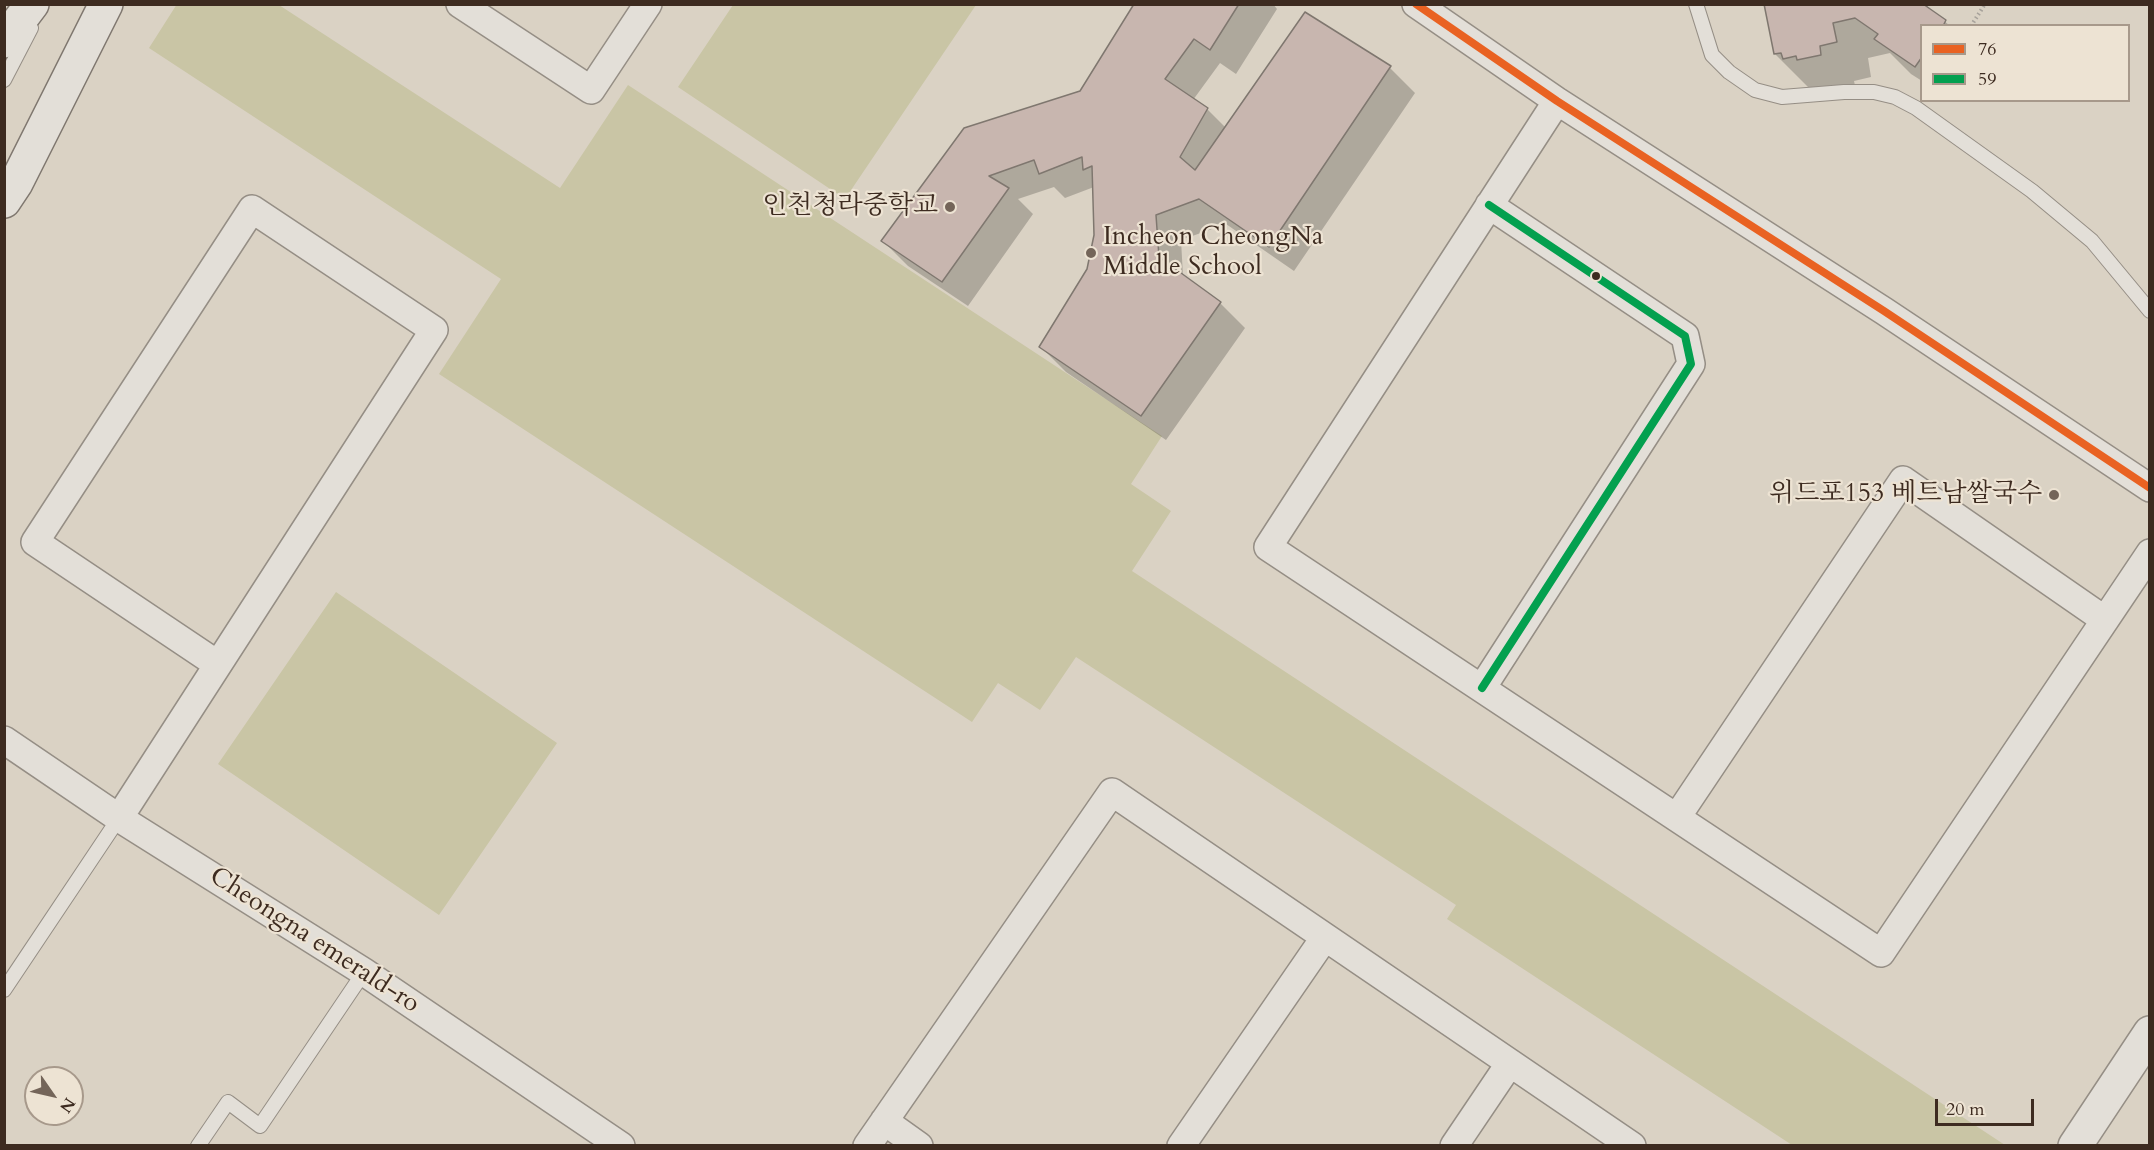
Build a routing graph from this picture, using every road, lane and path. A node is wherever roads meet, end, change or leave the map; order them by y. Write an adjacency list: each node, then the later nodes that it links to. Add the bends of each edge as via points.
1 (32, 4): 10 (main road)
2 (43, 4): 11 (lane)
3 (106, 4): 13 (main road)
4 (460, 4): 5 (street, via 591,90)
5 (648, 4)
6 (1416, 4): 12 (street)
7 (1696, 4): 15 (lane, via 1712,55 1755,90 1782,97 1874,92 1916,108 2032,191 2092,241)
8 (1985, 4): 9 (path)
9 (1972, 24)
10 (4, 41)
11 (4, 80)
12 (1557, 101): 14 (street); 16 (street)
13 (4, 201)
14 (1489, 205): 20 (street, via 1685,336 1691,364); 20 (street, via 1268,546)
15 (2150, 311)
16 (2150, 488)
17 (2150, 553): 18 (street)
18 (2105, 620): 22 (street, via 1881,953); 22 (street, via 1903,480)
19 (217, 664): 19 (street, via 434,330 252,209 35,542); 23 (street)
20 (1482, 688): 22 (street)
21 (4, 740): 23 (street, Cheongna emerald-ro)
22 (1677, 817)
23 (119, 818): 25 (street, Cheongna emerald-ro); 26 (lane)
24 (1325, 937): 28 (street); 29 (street, via 1112,792); 34 (street)
25 (364, 972): 30 (lane, via 260,1126 228,1102); 31 (street, Cheongna emerald-ro)
26 (4, 990)
27 (2150, 1033): 37 (main road)
28 (1510, 1063): 35 (street); 36 (street)
29 (884, 1121): 32 (street); 33 (street)
30 (198, 1146)
31 (621, 1146)
32 (867, 1146)
33 (919, 1146)
34 (1181, 1146)
35 (1454, 1146)
36 (1632, 1146)
37 (2075, 1146)

